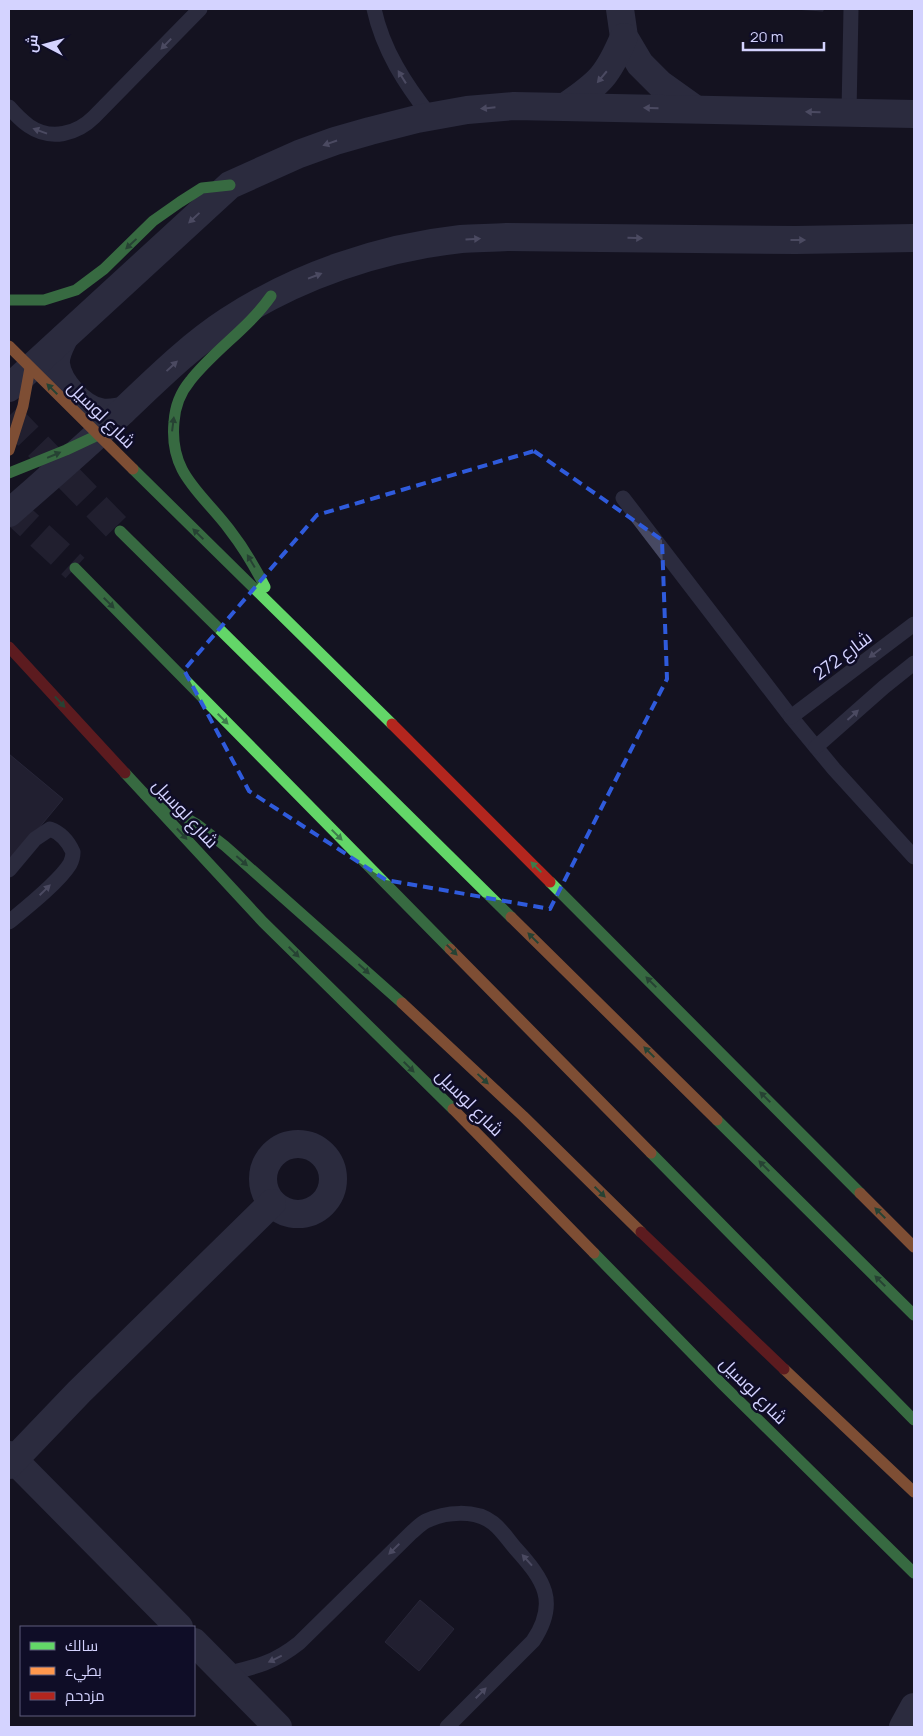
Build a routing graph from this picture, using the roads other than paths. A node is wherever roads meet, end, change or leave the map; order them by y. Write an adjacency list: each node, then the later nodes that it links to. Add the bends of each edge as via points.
1 (200, 9): 8 (lane, one-way to 8, via 86,125 75,131 41,132 30,127)
2 (374, 9): 13 (lane, one-way to 2, via 396,68 383,41)
3 (620, 9): 5 (street)
4 (851, 9): 10 (lane)
5 (624, 37): 7 (street, one-way to 7, via 604,76); 9 (street, via 640,64 660,84)
6 (914, 102): 11 (street)
7 (566, 106): 9 (street, one-way to 7); 13 (street, one-way to 13, via 514,106)
8 (9, 107)
9 (695, 109): 10 (street, one-way to 9)
10 (850, 112): 11 (street)
11 (883, 113): 12 (street)
12 (914, 114)
13 (431, 117): 14 (street, one-way to 14, via 335,141)
14 (230, 185): 19 (main road, one-way to 19, via 202,188 180,202 153,222 104,270 76,290 44,300); 20 (street, one-way to 20)
15 (914, 238): 16 (street)
16 (882, 240): 17 (street); 18 (street, one-way to 16, via 312,276 362,260 461,239)
17 (914, 250)
18 (271, 296): 24 (street, one-way to 18, via 183,355 227,322); 32 (main road, one-way to 18, via 258,573 242,547 183,474 176,459 172,430 184,388 260,313)
19 (9, 300)
20 (64, 338): 22 (street); 24 (street, via 56,364 67,387 89,408 100,412)
21 (9, 346): 22 (main road, شارع لوسيل)
22 (30, 368): 23 (street); 25 (main road, شارع لوسيل, one-way to 22); 26 (main road, via 23,406)
23 (9, 388)
24 (123, 411): 25 (street)
25 (98, 435): 27 (main road, one-way to 25); 29 (street); 32 (main road, شارع لوسيل, one-way to 25)
26 (9, 450)
27 (9, 473)
28 (623, 498): 38 (lane)
29 (9, 513)
30 (120, 531): 46 (main road, one-way to 30)
31 (75, 568): 47 (main road, one-way to 47)
32 (271, 605): 45 (main road, شارع لوسيل, one-way to 32)
33 (914, 624): 38 (lane, شارع 272, one-way to 38)
34 (9, 647): 37 (main road, شارع لوسيل)
35 (9, 658): 37 (main road)
36 (914, 663): 39 (lane, one-way to 36)
37 (27, 666): 40 (main road, شارع لوسيل, one-way to 40)
38 (791, 717): 39 (lane)
39 (816, 747): 41 (lane)
40 (145, 794): 49 (main road, one-way to 49, via 190,820 224,846 381,984); 50 (main road, شارع لوسيل, one-way to 50, via 263,922)
41 (914, 857)
42 (9, 870): 43 (lane, one-way to 42, via 60,876 74,852 64,838 50,829 35,839)
43 (9, 922)
44 (272, 1203): 48 (street)
45 (914, 1247)
46 (914, 1315)
47 (914, 1420)
48 (10, 1460): 51 (street)
49 (914, 1492)
50 (914, 1573)
51 (178, 1626)
52 (195, 1643): 53 (street)
53 (225, 1674): 55 (street); 56 (lane, one-way to 53, via 533,1641 542,1628 545,1614 545,1589 534,1568 493,1523 472,1515 449,1514 424,1522 286,1653 261,1665)
54 (914, 1707): 57 (street)
55 (278, 1727)
56 (447, 1727)
57 (903, 1727)

